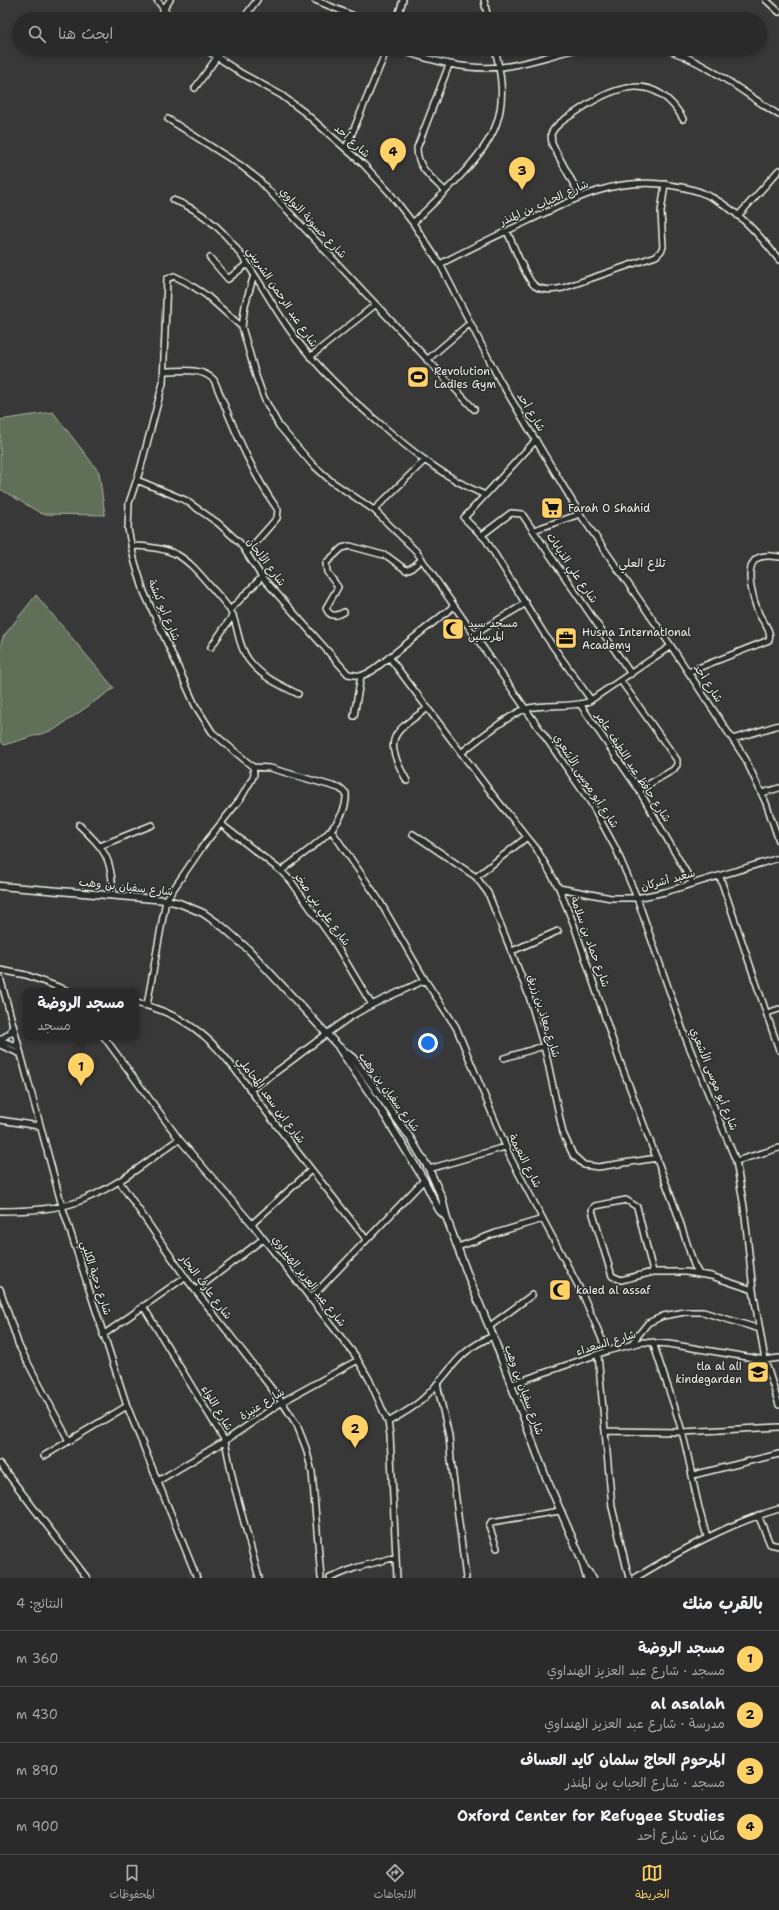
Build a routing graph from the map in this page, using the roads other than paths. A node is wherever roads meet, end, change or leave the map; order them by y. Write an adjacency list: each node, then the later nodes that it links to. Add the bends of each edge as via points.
1 (158, 0): 8 (street)
2 (170, 0): 8 (street)
3 (257, 0): 9 (street)
4 (315, 0): 10 (street)
5 (402, 0): 11 (street)
6 (484, 0): 12 (street)
7 (766, 0): 13 (street)
8 (163, 10)
9 (249, 12)
10 (344, 12)
11 (399, 12)
12 (487, 12)
13 (779, 12)
14 (384, 56): 26 (street)
15 (419, 56): 20 (street)
16 (497, 56): 21 (street)
17 (546, 56): 21 (street)
18 (680, 56): 23 (street, via 704,67)
19 (217, 57): 22 (street); 26 (street, شارع أحد, via 291,102)
20 (449, 65): 21 (street); 29 (street, via 416,148 420,165)
21 (500, 67): 29 (street, via 501,102 494,131 477,156)
22 (196, 88)
23 (779, 115)
24 (168, 119): 40 (street, شارع حسونة النواوي, via 258,179)
25 (683, 119): 30 (street, via 663,95 649,89 633,87 609,92 558,124 551,134 552,144)
26 (346, 148): 33 (street, شارع أحد, via 389,192)
27 (779, 170): 32 (street)
28 (665, 184): 30 (street, شارع الحباب بن المنذر, via 636,182); 32 (street, شارع الحباب بن المنذر, via 708,195); 34 (street, via 661,212 661,251 656,256 563,288 542,289 532,284)
29 (445, 191): 33 (street)
30 (580, 196): 34 (street, شارع الحباب بن المنذر)
31 (173, 200): 37 (street, شارع عبد الرحمن الشربيني, via 193,209 220,228)
32 (738, 216): 36 (street, شارع الحباب بن المنذر)
33 (413, 223): 38 (street, شارع أحد)
34 (507, 231): 38 (street, شارع الحباب بن المنذر)
35 (210, 258): 37 (street, via 228,279)
36 (779, 260)
37 (247, 264): 39 (street, شارع عبد الرحمن الشربيني)
38 (440, 264): 41 (street, شارع أحد)
39 (254, 274): 42 (street, شارع أبو موسى الأشعري); 43 (street, شارع عبد الرحمن الشربيني)
40 (375, 305): 43 (street); 44 (street, شارع حسونة النواوي)
41 (470, 323): 44 (street); 47 (street, شارع أحد, via 499,379)
42 (242, 327): 45 (street, شارع أبو كبشة, via 195,287 179,278 168,277); 51 (street, شارع أبو موسى الأشعري, via 264,398 279,426 317,469)
43 (310, 357): 48 (street, شارع عبد الرحمن الشربيني, via 328,378 361,408)
44 (427, 360): 46 (street, شارع حسونة النواوي)
45 (165, 371): 49 (street, شارع أبو كبشة, via 160,402); 56 (street, via 201,371 214,380 247,456 278,510 277,518)
46 (474, 409)
47 (536, 440): 50 (street); 52 (street, شارع أحد)
48 (425, 460): 50 (street, شارع عبد الرحمن الشربيني, via 448,476); 51 (street)
49 (137, 480): 55 (street, شارع أبو كبشة, via 128,514); 56 (street, شارع الألحان, via 198,507)
50 (485, 495): 54 (street, via 464,516 465,520)
51 (374, 510): 58 (street, شارع أبو موسى الأشعري, via 407,540)
52 (580, 514): 53 (street); 65 (street, شارع أحد)
53 (534, 530): 54 (street, شارع علي الذيابات, via 522,514 516,512); 69 (street, شارع علي الذيابات)
54 (482, 535): 60 (street)
55 (131, 546): 63 (street, via 162,549 182,556); 81 (street, شارع أبو كبشة, via 144,592 195,705 212,732)
56 (247, 552): 59 (street, شارع الألحان)
57 (779, 557): 68 (street, via 765,556 755,560 750,569 752,593 759,614 770,634 769,640)
58 (422, 559): 61 (street, شارع أبو موسى الأشعري); 62 (street, via 406,570 384,554 354,546 342,548 326,563 327,572 338,587 326,608 334,616)
59 (262, 577): 63 (street); 70 (street, شارع الألحان, via 343,670 352,676)
60 (526, 603): 64 (street); 73 (street, via 545,635)
61 (454, 606): 64 (street, شارع أبو موسى الأشعري); 67 (street)
62 (344, 612)
63 (231, 613): 66 (street); 72 (street, via 241,646 249,660 276,683)
64 (475, 634): 76 (street, شارع أبو موسى الأشعري)
65 (671, 646): 68 (street, شارع أحد); 69 (street)
66 (211, 647)
67 (389, 657): 70 (street, via 372,671); 75 (street, شارع حماد بن سلامة)
68 (688, 672): 79 (street, شارع أحد)
69 (631, 674): 71 (street)
70 (361, 676): 77 (street)
71 (621, 681): 73 (street); 84 (street, via 677,760 674,770)
72 (298, 694)
73 (591, 700): 74 (street)
74 (580, 704): 76 (street); 84 (street, شارع حافظ عبد اللطيف عامر)
75 (428, 708): 80 (street, شارع حماد بن سلامة); 82 (street, via 403,726 394,738 394,756)
76 (526, 708): 80 (street); 102 (street, شارع أبو موسى الأشعري, via 596,812 616,849)
77 (354, 716)
78 (779, 725): 79 (street)
79 (733, 739): 85 (street, شارع أحد)
80 (461, 752): 91 (street, شارع حماد بن سلامة)
81 (253, 767): 86 (street, via 254,774 247,788); 89 (street, via 270,768 344,791 346,796 343,813)
82 (407, 781)
83 (779, 788): 85 (street)
84 (639, 790): 98 (street, شارع حافظ عبد اللطيف عامر)
85 (762, 793): 92 (street, شارع أحد)
86 (221, 824): 95 (street, شارع علي بني صخر); 103 (street)
87 (79, 825): 93 (street)
88 (152, 825): 93 (street)
89 (331, 830): 95 (street); 108 (street, شارع النعيمة, via 379,900)
90 (413, 834): 96 (street, شارع معاذ بن زريق)
91 (527, 837): 96 (street); 100 (street, شارع حماد بن سلامة)
92 (779, 841)
93 (100, 846): 101 (street, via 110,863)
94 (779, 858): 97 (street, سعيد أشركان)
95 (281, 871): 112 (street, شارع علي بني صخر, via 330,936)
96 (476, 877): 105 (street, شارع معاذ بن زريق, via 488,892)
97 (720, 877): 98 (street, سعيد أشركان); 114 (street)
98 (693, 884): 102 (street, سعيد أشركان)
99 (0, 886): 101 (street, شارع سفيان بن وهب)
100 (559, 888): 102 (street, سعيد أشركان, via 611,898); 132 (street, شارع حماد بن سلامة)
101 (114, 896): 103 (street, شارع سفيان بن وهب)
102 (637, 898): 133 (street, شارع أبو موسى الأشعري, via 686,1039)
103 (166, 900): 111 (street); 116 (street, شارع سفيان بن وهب, via 203,913 232,934 274,975)
104 (558, 931): 105 (street)
105 (512, 951): 121 (street, شارع معاذ بن زريق)
106 (0, 970): 109 (street, via 26,975)
107 (0, 977): 115 (street, شارع دحية الكلبي)
108 (426, 980): 112 (street); 130 (street, شارع النعيمة, via 462,1040)
109 (61, 988)
110 (139, 1004): 111 (street, شارع ابن سعد المحاملي)
111 (147, 1005): 126 (street, شارع ابن سعد المحاملي, via 176,1016 205,1036)
112 (372, 1005): 116 (street)
113 (779, 1009): 114 (street)
114 (767, 1013): 123 (street)
115 (13, 1025): 117 (street, via 8,1034); 122 (street, شارع دحية الكلبي)
116 (327, 1034): 120 (street, شارع سفيان بن وهب); 126 (street, via 283,1069)
117 (0, 1040): 122 (street)
118 (106, 1040): 129 (street, شارع عبد العزيز الهنداوي)
119 (0, 1045): 124 (street)
120 (338, 1046): 134 (street, شارع سفيان بن وهب, via 353,1058 409,1136); 136 (street, شارع سفيان بن وهب)
121 (544, 1046): 125 (street); 132 (street, شارع معاذ بن زريق, via 563,1133 577,1160 584,1165 598,1167)
122 (19, 1047): 124 (street, شارع دحية الكلبي)
123 (779, 1050)
124 (21, 1054): 128 (street, شارع دحية الكلبي)
125 (504, 1058)
126 (252, 1089): 135 (street, شارع ابن سعد المحاملي)
127 (0, 1120): 128 (street)
128 (39, 1126): 138 (street, شارع دحية الكلبي)
129 (179, 1139): 137 (street); 142 (street, شارع عبد العزيز الهنداوي)
130 (505, 1147): 134 (street); 141 (street, شارع النعيمة)
131 (779, 1148): 133 (street)
132 (657, 1158): 147 (street, شارع حماد بن سلامة)
133 (736, 1161): 151 (street, شارع أبو موسى الأشعري)
134 (429, 1169): 140 (street, شارع سفيان بن وهب)
135 (311, 1170): 142 (street); 144 (street, شارع ابن سعد المحاملي)
136 (424, 1180): 140 (street, شارع سفيان بن وهب, via 439,1210); 144 (street)
137 (119, 1181): 138 (street); 148 (street, شارع عارف النجار)
138 (62, 1206): 139 (street); 157 (street, شارع دحية الكلبي)
139 (0, 1211)
140 (447, 1219): 145 (street, شارع سفيان بن وهب)
141 (544, 1220): 145 (street); 161 (street, شارع النعيمة, via 582,1293)
142 (252, 1224): 143 (street, شارع عبد العزيز الهنداوي)
143 (263, 1239): 150 (street); 153 (street, شارع عبد العزيز الهنداوي)
144 (366, 1239): 153 (street)
145 (458, 1247): 155 (street, شارع سفيان بن وهب)
146 (653, 1272): 146 (street, via 637,1207 626,1200 595,1206 592,1210 612,1276 621,1280); 147 (street)
147 (699, 1274): 151 (street)
148 (185, 1277): 150 (street, شارع عارف النجار); 154 (street)
149 (0, 1289): 175 (street, via 19,1346)
150 (196, 1290): 168 (street, شارع عارف النجار)
151 (753, 1290): 156 (street, شارع أبو موسى الأشعري)
152 (532, 1295): 155 (street)
153 (310, 1299): 164 (street, شارع عبد العزيز الهنداوي)
154 (143, 1306): 157 (street); 176 (street, شارع اللواء)
155 (490, 1326): 158 (street, شارع سفيان بن وهب)
156 (760, 1329): 160 (street, via 707,1313 685,1312 663,1316 648,1323); 165 (street, شارع أبو موسى الأشعري)
157 (103, 1335): 170 (street, شارع دحية الكلبي)
158 (494, 1336): 166 (street, via 464,1352); 167 (street, شارع سفيان بن وهب)
159 (653, 1342): 160 (street, شارع السعداء); 165 (street, شارع السعداء); 174 (street)
160 (632, 1343): 161 (street, شارع السعداء)
161 (607, 1351): 162 (street, شارع السعداء)
162 (598, 1354): 167 (street, شارع السعداء); 173 (street)
163 (779, 1358): 165 (street, شارع السعداء)
164 (358, 1360): 168 (street, شارع عنيزة); 171 (street, شارع عبد العزيز الهنداوي)
165 (765, 1360): 169 (street, شارع أبو موسى الأشعري)
166 (437, 1384): 171 (street, via 423,1399); 196 (street, via 449,1436)
167 (512, 1384): 183 (street, شارع سفيان بن وهب)
168 (282, 1402): 176 (street, شارع عنيزة); 193 (street, شارع عارف النجار, via 297,1425 308,1454 315,1494)
169 (779, 1405)
170 (127, 1406): 175 (street); 181 (street, شارع دحية الكلبي)
171 (388, 1422): 188 (street, شارع عبد العزيز الهنداوي)
172 (779, 1427): 174 (street)
173 (605, 1431): 174 (street); 199 (street, via 613,1514)
174 (682, 1432): 180 (street)
175 (69, 1441): 178 (street)
176 (225, 1441): 181 (street, شارع عنيزة); 192 (street, شارع اللواء)
177 (779, 1454): 180 (street)
178 (44, 1456)
179 (0, 1464): 190 (street)
180 (693, 1475): 185 (street, via 697,1503)
181 (158, 1481): 191 (street, شارع دحية الكلبي)
182 (779, 1509): 184 (street)
183 (560, 1511): 187 (street, via 492,1522 489,1526); 189 (street, شارع سفيان بن وهب)
184 (758, 1515): 185 (street); 186 (street, via 770,1544)
185 (707, 1536): 200 (street)
186 (779, 1546)
187 (497, 1548)
188 (396, 1557): 194 (street); 195 (street, شارع عبد العزيز الهنداوي)
189 (584, 1567): 197 (street, شارع سفيان بن وهب); 198 (street, شارع سفيان بن وهب)
190 (87, 1578)
191 (197, 1578)
192 (259, 1578)
193 (321, 1578)
194 (330, 1578)
195 (397, 1578)
196 (466, 1578)
197 (587, 1578)
198 (593, 1578)
199 (629, 1578)
200 (635, 1578)

